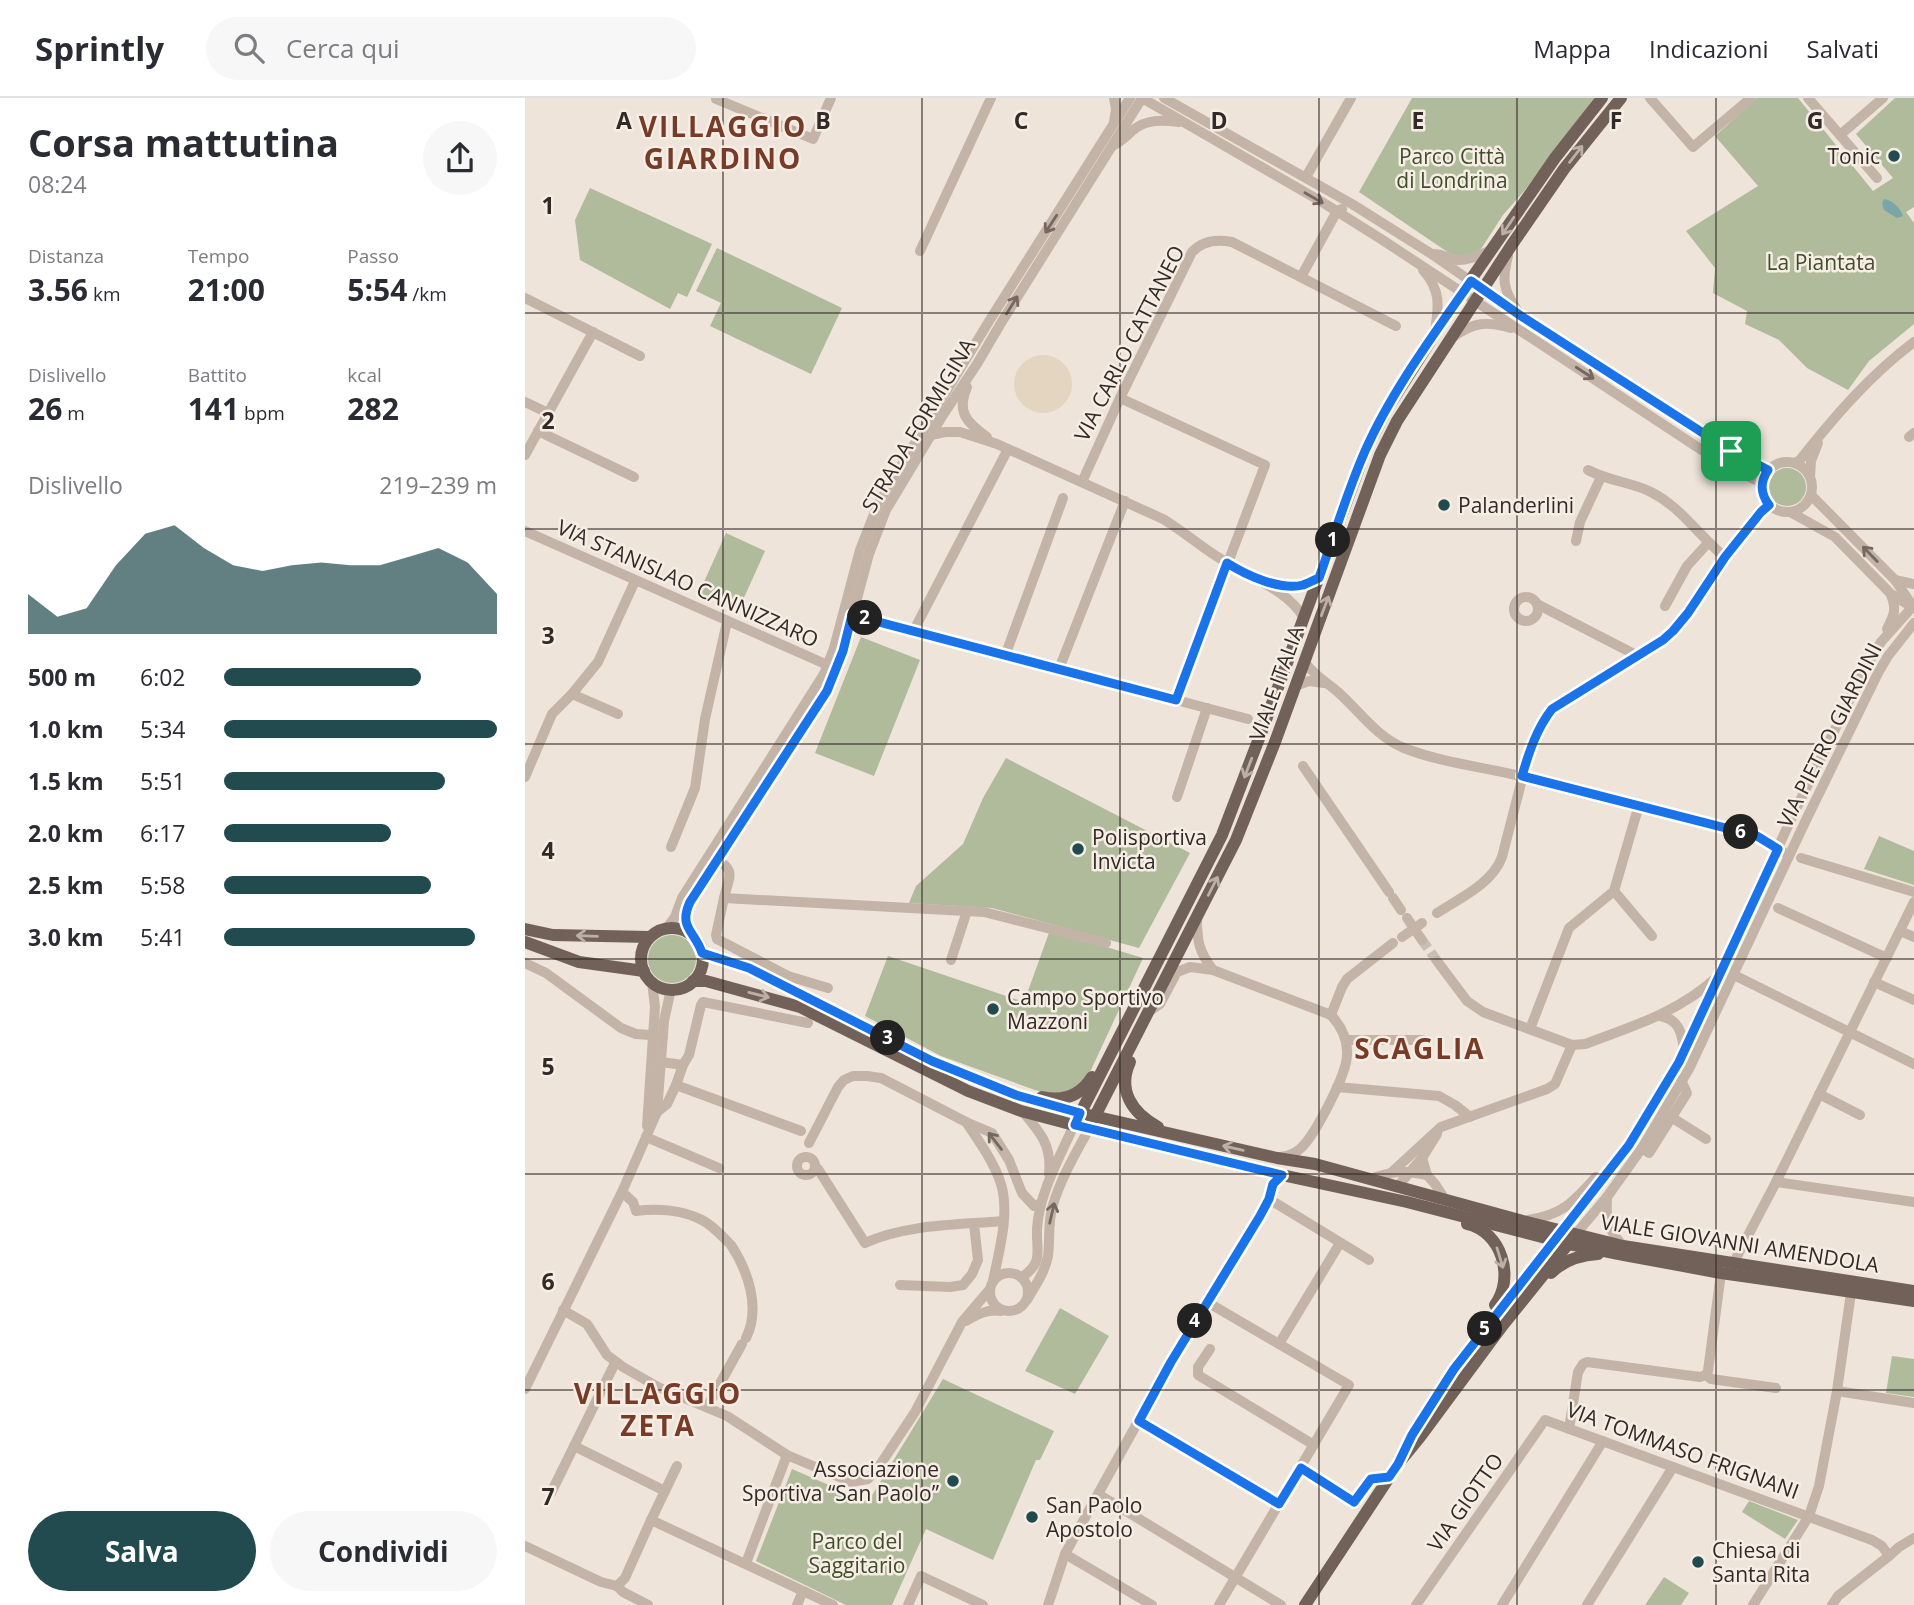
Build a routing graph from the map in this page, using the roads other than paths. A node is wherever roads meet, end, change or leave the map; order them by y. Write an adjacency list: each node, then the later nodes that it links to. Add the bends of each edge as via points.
1 (831, 98): 13 (street, via 813,139)
2 (991, 98): 27 (street)
3 (1114, 98): 18 (street)
4 (1131, 98): 18 (street, STRADA FORMIGINA)
5 (1142, 98): 17 (street); 20 (street, STRADA FORMIGINA)
6 (1164, 98): 16 (street)
7 (1180, 98): 16 (street)
8 (1350, 98): 21 (street)
9 (1602, 98): 26 (main road, one-way to 26)
10 (1751, 98): 15 (street, via 1693,147)
11 (1808, 98): 19 (street)
12 (1883, 98): 19 (street)
13 (716, 99)
14 (1621, 99): 25 (main road, VIALE ITALIA, one-way to 14)
15 (1650, 99)
16 (1189, 112): 21 (street)
17 (1184, 122): 20 (street, via 1149,122); 24 (street, one-way to 24)
18 (1114, 125): 55 (street, STRADA FORMIGINA, one-way to 55)
19 (1840, 135): 22 (street)
20 (1111, 147): 42 (street, STRADA FORMIGINA, one-way to 20)
21 (1306, 177): 23 (street)
22 (1877, 178)
23 (1352, 204): 24 (street); 28 (street)
24 (1337, 211): 29 (street); 30 (street)
25 (1511, 246): 32 (main road, VIALE ITALIA); 34 (street, via 1504,286)
26 (1492, 250): 28 (street, via 1462,260); 31 (main road, VIALE ITALIA)
27 (919, 251)
28 (1430, 253): 31 (street)
29 (1413, 260): 31 (street); 37 (street, via 1435,286)
30 (1301, 277): 35 (street, VIA CARLO CATTANEO); 43 (street, VIA CARLO CATTANEO, via 1232,242 1197,246)
31 (1467, 287): 32 (street); 37 (main road, VIALE ITALIA)
32 (1479, 295): 34 (street); 38 (street); 39 (main road, VIALE ITALIA)
33 (525, 298): 36 (street)
34 (1521, 316): 54 (street)
35 (1396, 326)
36 (593, 332): 41 (street); 45 (street)
37 (1435, 332): 72 (main road, VIALE ITALIA, via 1365,452)
38 (1528, 335): 39 (street, via 1479,323); 60 (street, one-way to 60, via 1723,464)
39 (1447, 342): 88 (main road, VIALE ITALIA, one-way to 39, via 1380,455)
40 (1914, 342): 46 (street, via 1885,364)
41 (640, 356)
42 (978, 364): 48 (street, STRADA FORMIGINA); 49 (street, via 963,397 963,409 969,423)
43 (1120, 398): 59 (street, VIA CARLO CATTANEO); 70 (street, via 1265,465)
44 (525, 401): 45 (street)
45 (548, 413): 47 (street)
46 (1824, 430): 52 (street); 58 (street, via 1811,461)
47 (538, 431): 51 (street); 56 (street)
48 (931, 435): 49 (street, via 960,432); 55 (street, STRADA FORMIGINA)
49 (996, 444): 50 (street)
50 (1008, 449): 59 (street); 84 (street)
51 (525, 455)
52 (1795, 463): 54 (street, via 1780,463); 58 (street)
53 (1588, 470): 57 (street)
54 (1768, 470): 60 (street)
55 (897, 474): 80 (street, STRADA FORMIGINA)
56 (634, 477)
57 (1601, 477): 67 (street); 68 (street, via 1632,484 1664,499)
58 (1810, 477): 61 (street)
59 (1082, 482): 63 (street)
60 (1762, 483): 64 (street)
61 (1811, 495): 65 (street); 73 (street, one-way to 61)
62 (1063, 498): 86 (street)
63 (1125, 501): 70 (street, via 1163,519); 90 (street)
64 (1769, 505): 65 (street); 69 (street)
65 (1790, 512): 76 (street, via 1835,537)
66 (525, 531): 74 (street, VIA STANISLAO CANNIZZARO)
67 (1576, 541)
68 (1708, 543): 69 (street); 78 (street, via 1687,566)
69 (1725, 557): 87 (street, via 1673,631)
70 (1227, 563): 71 (street); 94 (street)
71 (1256, 578): 72 (street, via 1288,587); 81 (street, via 1296,606)
72 (1319, 578): 81 (main road, VIALE ITALIA)
73 (1895, 580): 75 (street); 79 (street)
74 (635, 581): 82 (street, VIA STANISLAO CANNIZZARO); 93 (street, via 598,662)
75 (1914, 584)
76 (1891, 594): 79 (street); 85 (street, via 1893,618)
77 (1537, 604): 87 (street)
78 (1665, 606)
79 (1913, 607): 85 (street, VIA PIETRO GIARDINI)
80 (848, 613): 84 (street); 89 (street, STRADA FORMIGINA, via 843,651)
81 (1304, 618): 142 (main road, VIALE ITALIA, one-way to 142, via 1222,835)
82 (727, 622): 89 (street, VIA STANISLAO CANNIZZARO); 103 (street, via 695,788)
83 (1914, 622): 105 (street, VIA PIETRO GIARDINI, via 1878,673)
84 (914, 629): 86 (street)
85 (1881, 642): 104 (street, VIA PIETRO GIARDINI)
86 (1005, 656): 90 (street)
87 (1638, 656): 99 (street, via 1552,709 1532,743)
88 (1304, 662): 91 (street); 92 (main road, VIALE ITALIA)
89 (832, 667): 106 (street, STRADA FORMIGINA, via 827,691)
90 (1059, 669): 94 (street)
91 (1325, 683): 92 (street, via 1309,681); 99 (street, via 1382,735 1403,747)
92 (1295, 686): 115 (main road, VIALE ITALIA, one-way to 92, via 1236,841)
93 (572, 694): 96 (street); 100 (street, via 552,714)
94 (1176, 700): 95 (street)
95 (1207, 708): 97 (street); 101 (street)
96 (618, 714)
97 (1248, 719)
98 (1303, 766): 116 (street, via 1404,914)
99 (1522, 776): 102 (street); 114 (street, via 1497,870)
100 (525, 778)
101 (1177, 797)
102 (1639, 805): 104 (street, via 1757,836); 108 (street)
103 (671, 847)
104 (1778, 849): 105 (street); 134 (street, VIA PIETRO GIARDINI)
105 (1789, 856): 135 (street, VIA PIETRO GIARDINI)
106 (714, 858): 110 (street, via 729,871); 117 (street, STRADA FORMIGINA); 120 (street, STRADA FORMIGINA, via 688,907)
107 (1801, 858): 109 (street)
108 (1613, 891): 121 (street); 147 (street, via 1569,928)
109 (1914, 892)
110 (723, 898): 113 (street); 139 (street, via 717,939 788,976)
111 (1914, 902): 119 (street)
112 (1778, 908): 128 (street)
113 (967, 911): 126 (street); 129 (street)
114 (1437, 913)
115 (1198, 917): 132 (street, via 1197,937); 143 (main road, VIALE ITALIA)
116 (1418, 926): 124 (street); 144 (street, via 1347,979)
117 (667, 928): 120 (main road); 122 (main road)
118 (525, 929): 122 (main road, one-way to 118, via 553,935)
119 (1900, 931): 123 (street); 128 (street)
120 (690, 933): 127 (main road)
121 (1652, 936)
122 (650, 937): 133 (main road, via 642,953)
123 (1914, 937)
124 (1422, 940)
125 (525, 942): 133 (main road, via 579,962)
126 (1106, 943)
127 (702, 953): 136 (main road); 162 (main road, via 749,968 932,1061)
128 (1887, 958): 138 (street)
129 (951, 960)
130 (1437, 961): 147 (street, via 1473,1007)
131 (525, 962): 150 (street, via 621,1028)
132 (1213, 970): 143 (street, via 1190,967 1177,972 1160,1004); 144 (street)
133 (644, 971): 137 (main road)
134 (1721, 973): 145 (street); 154 (street, VIA PIETRO GIARDINI)
135 (1734, 975): 148 (street); 158 (street, VIA PIETRO GIARDINI)
136 (693, 981): 140 (main road); 163 (main road, one-way to 163, via 800,1007 968,1091)
137 (652, 982): 140 (main road); 150 (street)
138 (1874, 982): 141 (street); 148 (street)
139 (828, 988)
140 (671, 989): 150 (street)
141 (1914, 1000)
142 (1136, 1004): 162 (main road, via 1114,1033 1085,1088 1061,1098); 168 (main road)
143 (1150, 1011): 149 (main road, VIALE ITALIA)
144 (1331, 1015): 151 (street)
145 (1660, 1016): 153 (street); 154 (street, via 1677,1025)
146 (808, 1023): 157 (street, via 703,1002)
147 (1529, 1029): 153 (street)
148 (1850, 1032): 156 (street); 161 (street)
149 (1139, 1034): 170 (main road, VIALE ITALIA); 173 (main road, via 1125,1077 1127,1095 1143,1118)
150 (658, 1036): 155 (street); 164 (street)
151 (1346, 1040): 152 (street); 160 (street, via 1346,1066)
152 (1423, 1040)
153 (1572, 1045): 166 (street, via 1555,1084)
154 (1684, 1050): 177 (street, VIA PIETRO GIARDINI)
155 (661, 1062): 157 (street); 164 (street)
156 (1914, 1064)
157 (683, 1065): 159 (street)
158 (1681, 1080): 167 (street, via 1687,1093); 178 (street, VIA PIETRO GIARDINI)
159 (676, 1085): 164 (street, via 667,1104); 172 (street)
160 (1337, 1087): 166 (street, via 1439,1096); 176 (street)
161 (1819, 1094): 165 (street); 189 (street)
162 (1016, 1095): 168 (main road)
163 (1021, 1111): 168 (main road); 190 (street, via 1046,1142 1051,1160)
164 (652, 1112): 174 (street)
165 (1860, 1115)
166 (1470, 1117): 171 (street)
167 (1671, 1117): 175 (street); 178 (street)
168 (1077, 1119): 170 (main road); 190 (street)
169 (966, 1122): 198 (street, one-way to 169, via 1034,1206 1022,1194 992,1133); 199 (street, via 1001,1184); 201 (street, via 881,1078 859,1076 838,1087 809,1143 809,1162 865,1242 903,1231)
170 (1092, 1123): 173 (main road); 185 (main road); 216 (street, one-way to 170, via 1048,1256 1052,1208)
171 (1441, 1127): 180 (street); 184 (street)
172 (801, 1130)
173 (1174, 1135): 179 (main road, one-way to 173)
174 (646, 1137): 182 (street); 192 (street)
175 (1706, 1139)
176 (1308, 1140): 179 (street, via 1299,1150); 181 (street)
177 (1629, 1145): 200 (street, via 1563,1210); 202 (street, VIA PIETRO GIARDINI)
178 (1645, 1150): 193 (street, VIA PIETRO GIARDINI)
179 (1277, 1158): 181 (main road)
180 (1422, 1158): 183 (street); 186 (street)
181 (1315, 1164): 187 (main road)
182 (719, 1168)
183 (1410, 1171): 184 (street); 186 (street); 191 (street)
184 (1391, 1173): 187 (street)
185 (1282, 1175): 188 (main road); 194 (street, via 1273,1184)
186 (1427, 1175): 195 (street)
187 (1370, 1179): 191 (main road)
188 (1309, 1181): 191 (main road, via 1332,1180 1387,1192); 196 (main road)
189 (1776, 1182): 197 (street); 208 (street)
190 (1048, 1185): 198 (street)
191 (1397, 1187): 195 (main road)
192 (622, 1192): 219 (street); 232 (street, via 636,1211 663,1210 702,1220 717,1230 742,1262 750,1282 750,1329)
193 (1607, 1197): 203 (street, VIA PIETRO GIARDINI); 206 (street, via 1609,1229)
194 (1269, 1199): 204 (street); 218 (street)
195 (1446, 1201): 200 (main road)
196 (1407, 1202): 202 (main road); 226 (main road, one-way to 226, via 1417,1213 1480,1229 1493,1240 1502,1258 1502,1296)
197 (1914, 1202)
198 (1041, 1203): 211 (street, via 1037,1262)
199 (1003, 1221): 201 (street); 205 (street)
200 (1523, 1221): 202 (main road)
201 (974, 1224): 212 (street, via 978,1260 963,1284)
202 (1557, 1235): 203 (main road, VIALE GIOVANNI AMENDOLA); 226 (main road, VIA PIETRO GIARDINI)
203 (1572, 1239): 206 (main road, VIALE GIOVANNI AMENDOLA); 222 (main road, VIA PIETRO GIARDINI)
204 (1340, 1242): 207 (street); 223 (street)
205 (1000, 1250): 209 (street); 213 (street)
206 (1619, 1250): 208 (main road, VIALE GIOVANNI AMENDOLA); 210 (main road, VIALE GIOVANNI AMENDOLA); 222 (main road, via 1585,1255 1555,1268)
207 (1369, 1260)
208 (1733, 1264): 214 (main road, VIALE GIOVANNI AMENDOLA)
209 (1009, 1273): 211 (street); 213 (street, via 997,1276)
210 (1721, 1273): 214 (main road, VIALE GIOVANNI AMENDOLA); 227 (street)
211 (1022, 1277): 216 (street, via 1028,1288)
212 (900, 1285)
213 (991, 1285): 220 (street, via 991,1300); 221 (street)
214 (1852, 1287): 215 (main road, VIALE GIOVANNI AMENDOLA); 217 (main road, VIALE GIOVANNI AMENDOLA); 230 (street)
215 (1914, 1291)
216 (1027, 1300): 220 (street)
217 (1914, 1300)
218 (1207, 1302): 223 (street); 234 (street)
219 (563, 1310): 225 (street, via 587,1324); 229 (street)
220 (1008, 1312): 221 (street, via 981,1312)
221 (962, 1322): 239 (street, via 915,1412 868,1479 851,1482)
222 (1503, 1325): 240 (main road, VIA PIETRO GIARDINI)
223 (1279, 1344): 237 (street, via 1349,1385)
224 (1210, 1349): 237 (street, via 1199,1375)
225 (615, 1363): 232 (street); 238 (street)
226 (1454, 1369): 240 (main road, VIA PIETRO GIARDINI)
227 (1706, 1375): 228 (street); 235 (street, via 1587,1362 1578,1372)
228 (1776, 1388)
229 (525, 1389)
230 (1837, 1391): 231 (street); 249 (street)
231 (1914, 1403)
232 (707, 1407): 239 (street)
233 (1545, 1420): 235 (street, VIA TOMMASO FRIGNANI); 269 (street, VIA GIOTTO)
234 (1139, 1421): 247 (street); 248 (street)
235 (1569, 1429): 236 (street, VIA TOMMASO FRIGNANI)
236 (1603, 1441): 242 (street, VIA TOMMASO FRIGNANI); 270 (street)
237 (1314, 1445): 243 (street)
238 (574, 1446): 245 (street); 246 (street)
239 (787, 1455): 255 (street)
240 (1398, 1464): 244 (main road, VIA PIETRO GIARDINI)
241 (677, 1466): 245 (street)
242 (1673, 1467): 249 (street, VIA TOMMASO FRIGNANI); 271 (street)
243 (1301, 1468): 244 (street, via 1354,1502 1371,1479); 248 (street)
244 (1389, 1477): 268 (main road, VIA PIETRO GIARDINI)
245 (665, 1491): 250 (street)
246 (551, 1493)
247 (1098, 1494): 253 (street); 256 (street)
248 (1279, 1504): 256 (street)
249 (1809, 1516): 254 (street, VIA TOMMASO FRIGNANI, via 1872,1540); 272 (street)
250 (651, 1520): 255 (street); 257 (street)
251 (1914, 1538): 254 (street)
252 (525, 1546): 257 (street)
253 (1065, 1555): 264 (street); 265 (street)
254 (1889, 1556): 273 (street)
255 (746, 1563): 258 (street)
256 (1235, 1578): 266 (street); 267 (street)
257 (617, 1586): 259 (street)
258 (803, 1591): 260 (street); 261 (street)
259 (648, 1605)
260 (797, 1605)
261 (832, 1605)
262 (908, 1605): 263 (street, via 921,1576)
263 (983, 1605)
264 (1048, 1605)
265 (1152, 1605)
266 (1219, 1605)
267 (1282, 1605)
268 (1305, 1605)
269 (1416, 1605)
270 (1502, 1605)
271 (1587, 1605)
272 (1753, 1605)
273 (1832, 1605)

